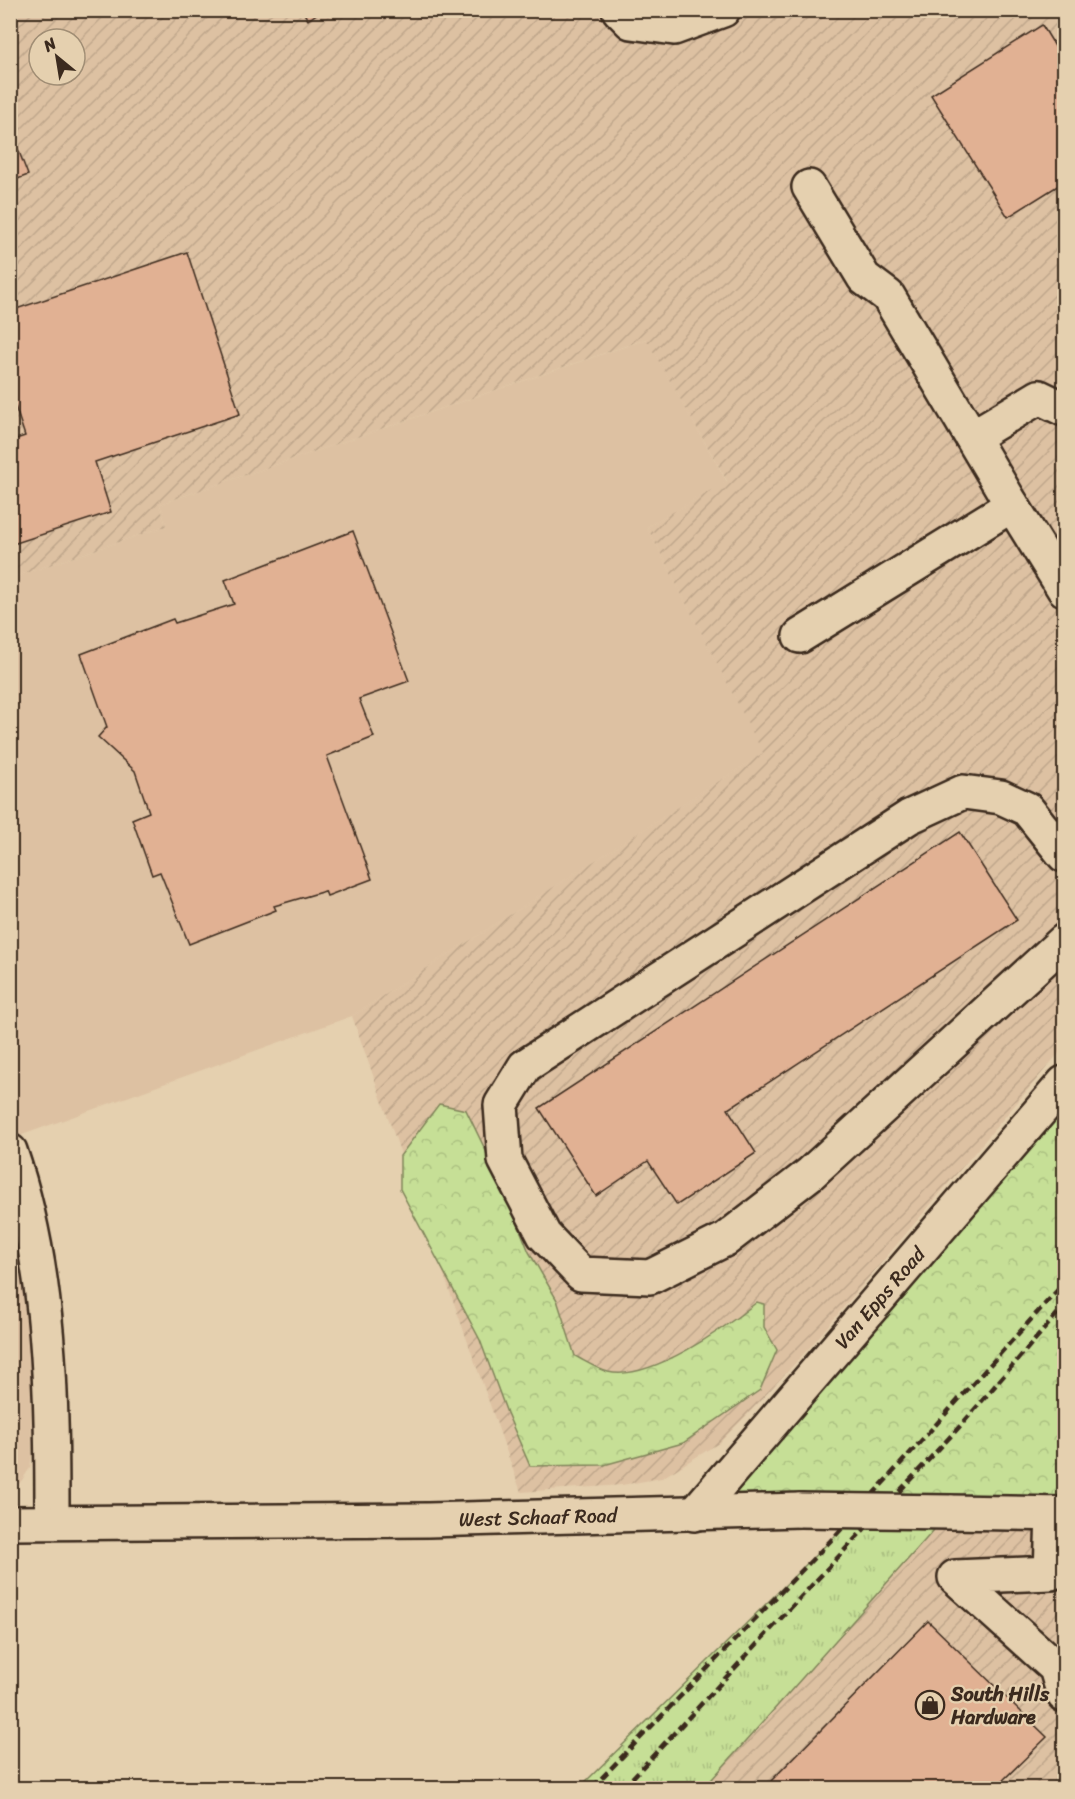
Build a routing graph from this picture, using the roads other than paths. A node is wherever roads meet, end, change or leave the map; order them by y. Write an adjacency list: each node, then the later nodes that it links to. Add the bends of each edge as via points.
1 (619, 10): 2 (street, via 631,22 674,28)
2 (723, 10)
3 (809, 187): 5 (street, via 864,278 888,296)
4 (1065, 409): 5 (street, via 1039,397)
5 (972, 437): 6 (street)
6 (1012, 505): 7 (street); 8 (street)
7 (1065, 589)
8 (800, 636)
9 (1065, 855): 10 (street, via 1027,809 1001,796 963,792 909,817 525,1066 501,1105 505,1160 544,1235 581,1274 650,1277 726,1239 811,1173)
10 (1065, 941)
11 (1065, 1083): 13 (street, Van Epps Road)
12 (10, 1151): 15 (street, via 32,1229 43,1292)
13 (694, 1514): 14 (street, West Schaaf Road, bridge, via 800,1510); 15 (street, West Schaaf Road)
14 (1059, 1514): 17 (street, via 1051,1573 955,1577 1056,1668)
15 (52, 1522): 16 (street, West Schaaf Road)
16 (10, 1523)
17 (1065, 1695)

